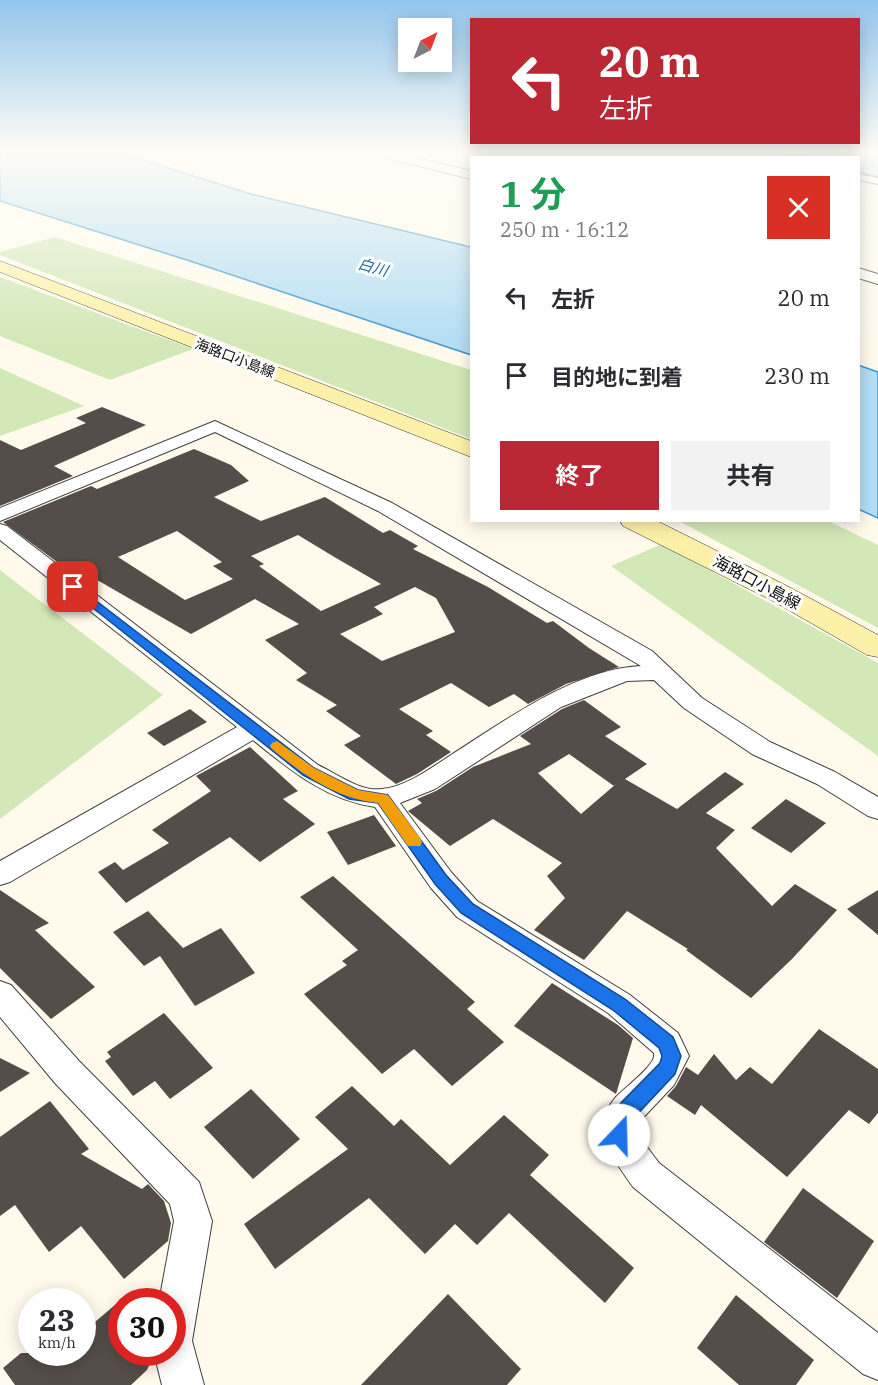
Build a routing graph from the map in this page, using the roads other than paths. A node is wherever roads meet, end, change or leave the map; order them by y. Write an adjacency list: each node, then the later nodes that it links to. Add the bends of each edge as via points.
1 (0, 266): 4 (main road, 海路口小島線)
2 (860, 274): 3 (street)
3 (878, 279)
4 (470, 450)
5 (0, 515): 9 (street, via 215,426 385,507 634,650)
6 (637, 522): 8 (main road, 海路口小島線)
7 (0, 530): 10 (street)
8 (878, 648)
9 (660, 672): 11 (street, via 624,674 552,702 426,783); 12 (street, via 693,703 761,748 826,778)
10 (255, 728): 11 (street, via 309,771 355,795); 13 (street)
11 (383, 799): 16 (street, via 441,880 467,909 619,1004 666,1042 672,1056 668,1068 622,1116 619,1135 646,1174)
12 (878, 809)
13 (0, 874)
14 (0, 994): 15 (street, via 67,1072 186,1195 193,1221)
15 (181, 1288)
16 (878, 1359)
17 (178, 1366): 18 (street)
18 (183, 1385)

